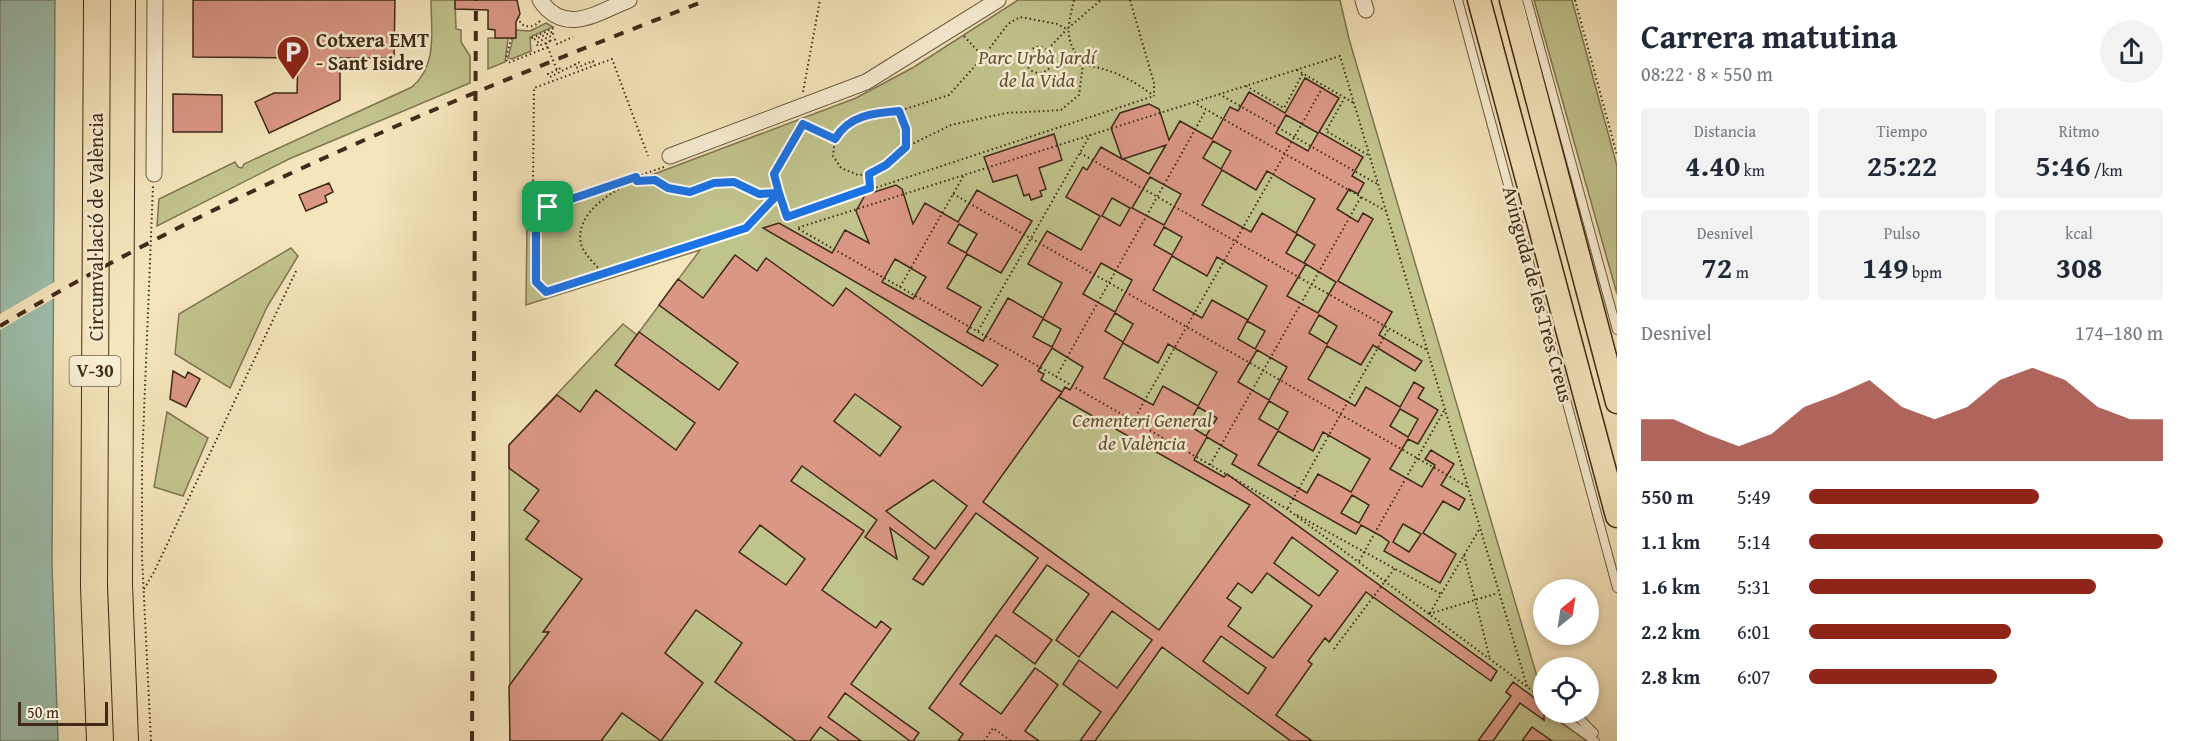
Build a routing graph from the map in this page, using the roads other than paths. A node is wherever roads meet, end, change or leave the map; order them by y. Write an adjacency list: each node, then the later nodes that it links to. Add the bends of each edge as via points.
1 (98, 0): 20 (highway, Circumval·lació de València / V-30, via 94,587)
2 (123, 0): 21 (highway, Circumval·lació de València / V-30, via 120,584)
3 (155, 0): 12 (street)
4 (629, 0): 10 (street, via 574,21)
5 (998, 0): 11 (street, via 866,82)
6 (1458, 0): 16 (lane, Avinguda de les Tres Creus)
7 (1479, 0): 15 (main road, Avinguda de les Tres Creus)
8 (1511, 0): 14 (main road)
9 (1527, 0): 13 (lane)
10 (543, 11)
11 (669, 161)
12 (154, 174)
13 (1617, 330)
14 (1617, 402)
15 (1617, 516)
16 (1617, 588)
17 (1572, 723): 19 (lane)
18 (1584, 723): 19 (lane)
19 (1594, 737)
20 (100, 741)
21 (126, 741)

